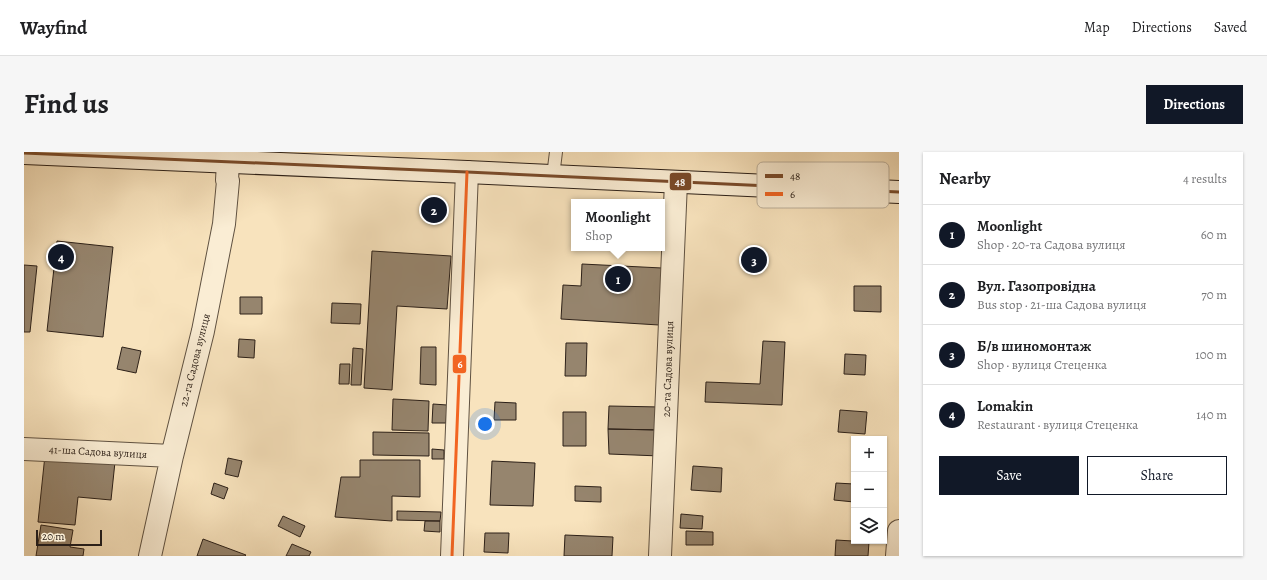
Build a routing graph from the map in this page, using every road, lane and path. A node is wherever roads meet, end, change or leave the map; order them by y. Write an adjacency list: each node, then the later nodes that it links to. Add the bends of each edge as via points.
1 (556, 152): 6 (lane)
2 (24, 153): 4 (street)
3 (288, 158): 4 (street); 5 (street)
4 (228, 162): 12 (street, 22-га Садова вулиця, via 223,232 203,331)
5 (467, 172): 6 (street); 15 (street)
6 (553, 176): 7 (street)
7 (676, 182): 8 (street); 16 (street, 20-та Садова вулиця)
8 (757, 186)
9 (889, 192): 10 (street)
10 (899, 192)
11 (24, 449): 12 (street, 41-ша Садова вулиця)
12 (172, 456): 14 (street, 22-га Садова вулиця)
13 (899, 531): 17 (street)
14 (150, 556)
15 (452, 556)
16 (660, 556)
17 (897, 556)

